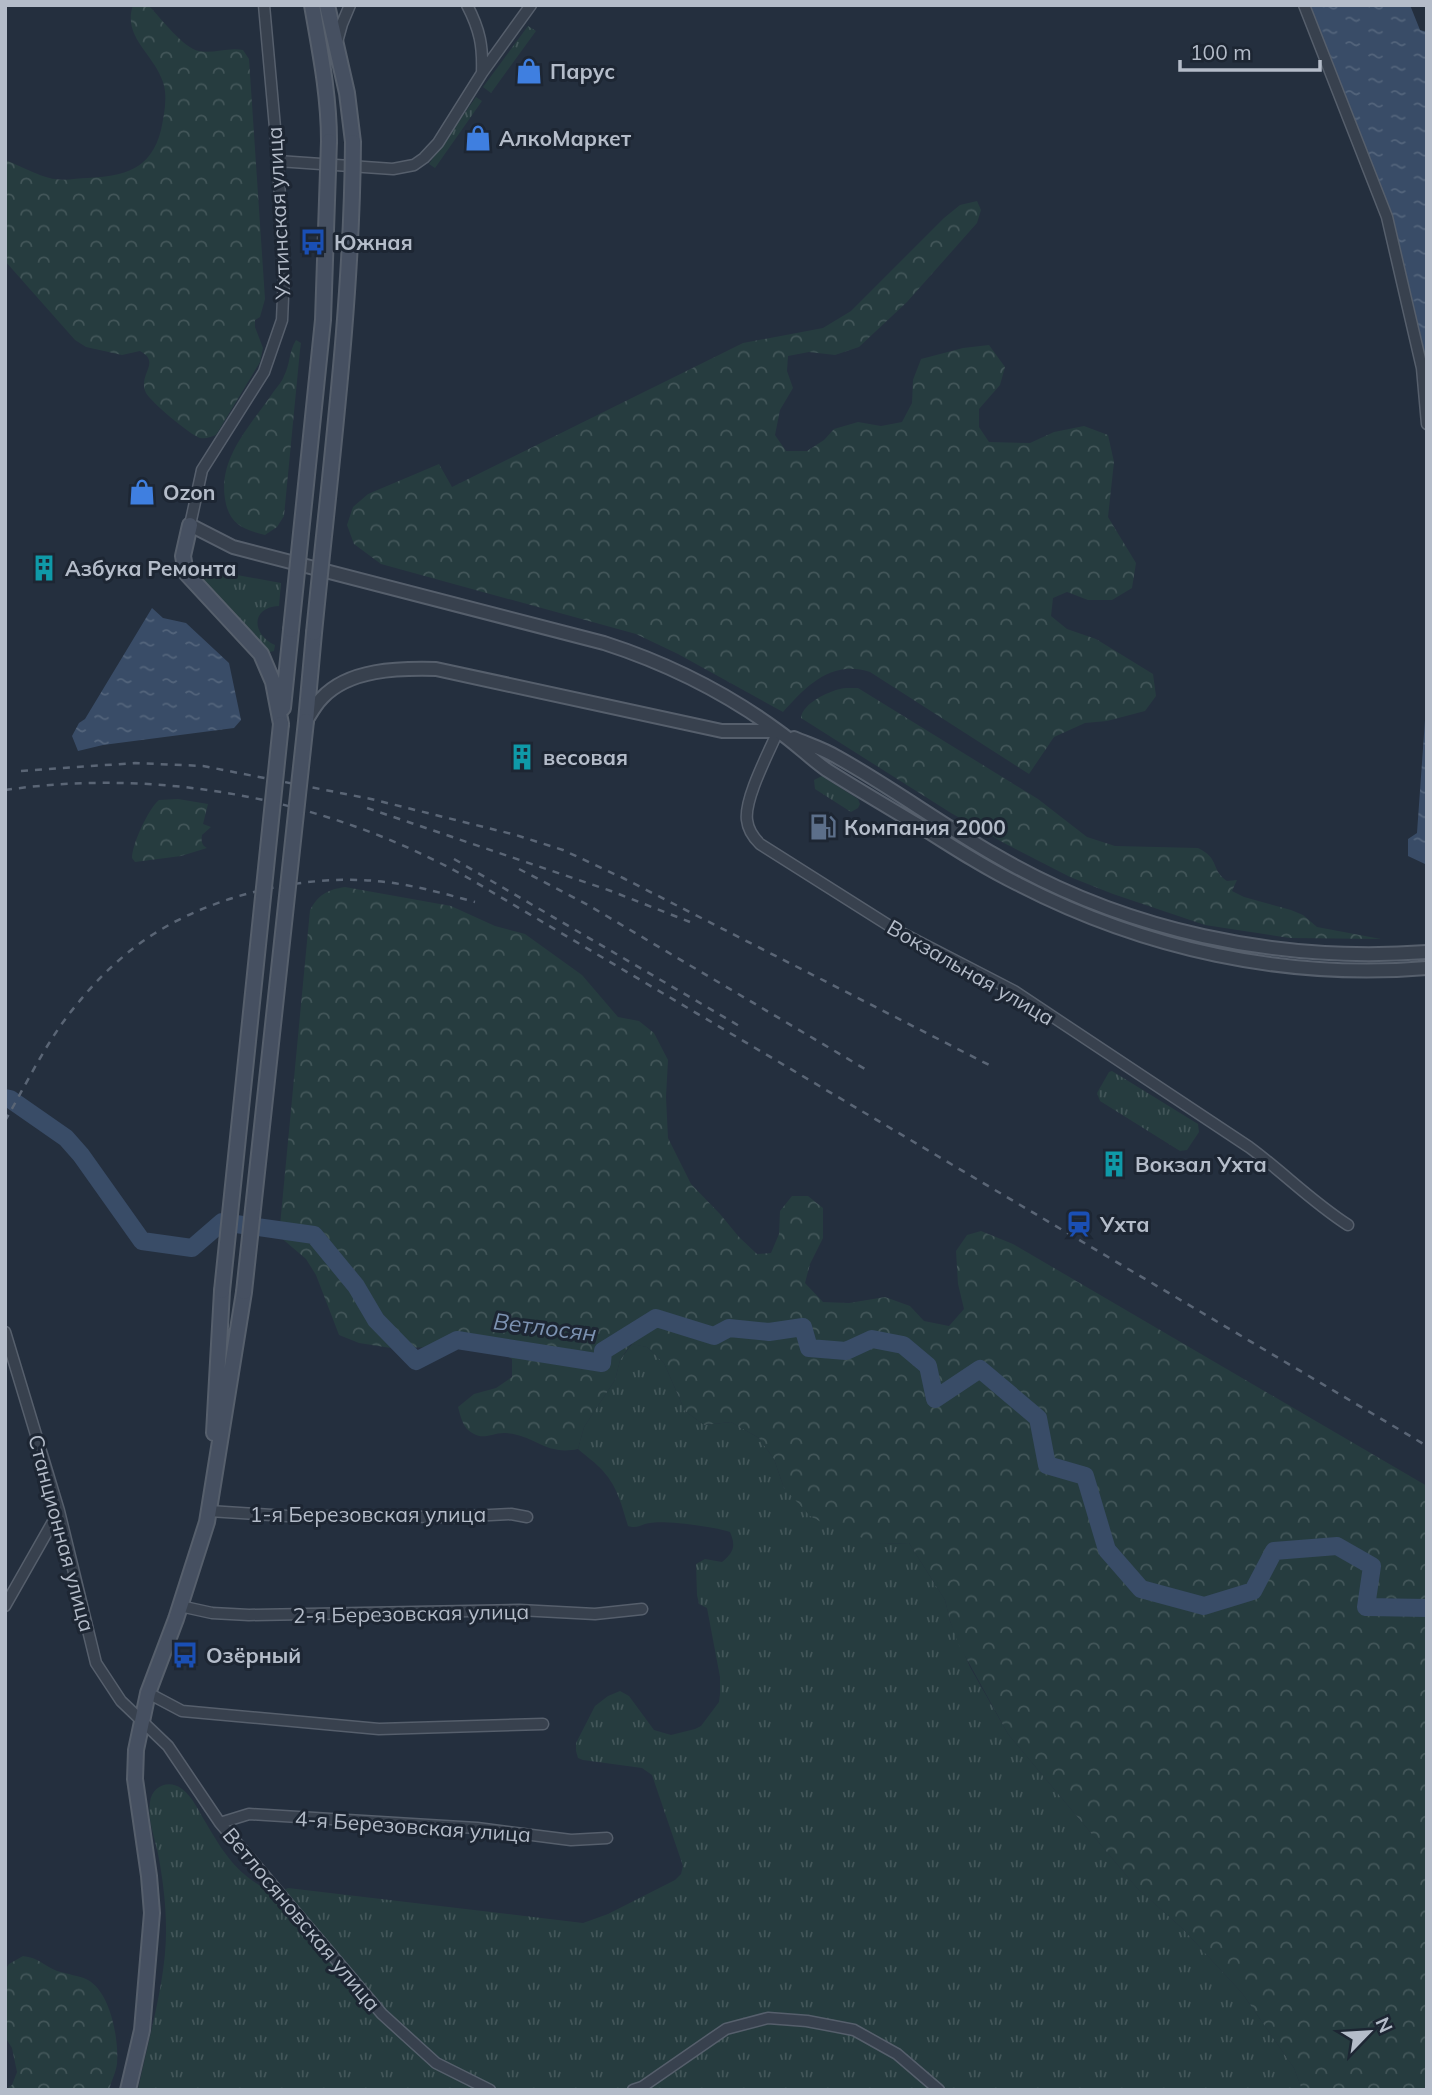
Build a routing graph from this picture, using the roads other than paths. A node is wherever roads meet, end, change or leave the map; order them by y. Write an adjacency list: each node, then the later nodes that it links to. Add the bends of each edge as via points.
1 (264, 5): 10 (street, Ухтинская улица)
2 (312, 5): 14 (main road, bridge, via 329,114 323,320)
3 (327, 5): 8 (main road)
4 (350, 5): 8 (street)
5 (467, 5): 9 (street, via 483,49)
6 (531, 5): 9 (street)
7 (1304, 5): 11 (street, via 1387,217 1422,368)
8 (337, 43): 13 (main road, bridge, via 353,142 353,194)
9 (482, 74): 10 (street, via 438,143 414,164 393,169)
10 (278, 161): 12 (street, Ухтинская улица, via 282,320 264,372 202,470)
11 (1427, 424)
12 (190, 525): 14 (main road, via 183,556 186,573 261,654 273,682); 15 (street, via 233,547 623,649 706,685)
13 (306, 721): 15 (street, via 319,700 342,684 364,675 411,669 436,670 722,731); 21 (main road, bridge, via 244,1292)
14 (281, 724): 21 (main road, bridge, via 222,1291)
15 (778, 731): 16 (street, via 836,756 996,856 1122,913 1254,947 1324,954); 17 (street, via 825,768 990,870 1118,928 1254,963 1326,970); 18 (street, Вокзальная улица, via 748,807 747,824 767,849 896,930 1014,991 1265,1159)
16 (1427, 952)
17 (1427, 968)
18 (1348, 1225)
19 (5, 1332): 20 (street, Станционная улица)
20 (59, 1511): 23 (street); 27 (street, Станционная улица, via 96,1663 121,1701)
21 (209, 1511): 22 (street, 1-я Березовская улица, via 287,1516); 24 (main road)
22 (527, 1517)
23 (5, 1606)
24 (180, 1606): 25 (street, 2-я Березовская улица, via 248,1615 519,1610 595,1614); 26 (main road)
25 (642, 1609)
26 (148, 1693): 27 (main road); 28 (street, via 182,1711 379,1729)
27 (142, 1720): 29 (street, Ветлосяновская улица, via 168,1746); 31 (main road, via 135,1779 152,1913 142,2030)
28 (543, 1724)
29 (220, 1823): 30 (street, 4-я Березовская улица, via 248,1814 477,1828 571,1840); 32 (street, Ветлосяновская улица, via 382,2014 436,2063)
30 (607, 1838)
31 (128, 2090)
32 (490, 2090)
33 (633, 2090): 34 (street, via 726,2029 768,2018 854,2031 897,2054)
34 (939, 2090)

